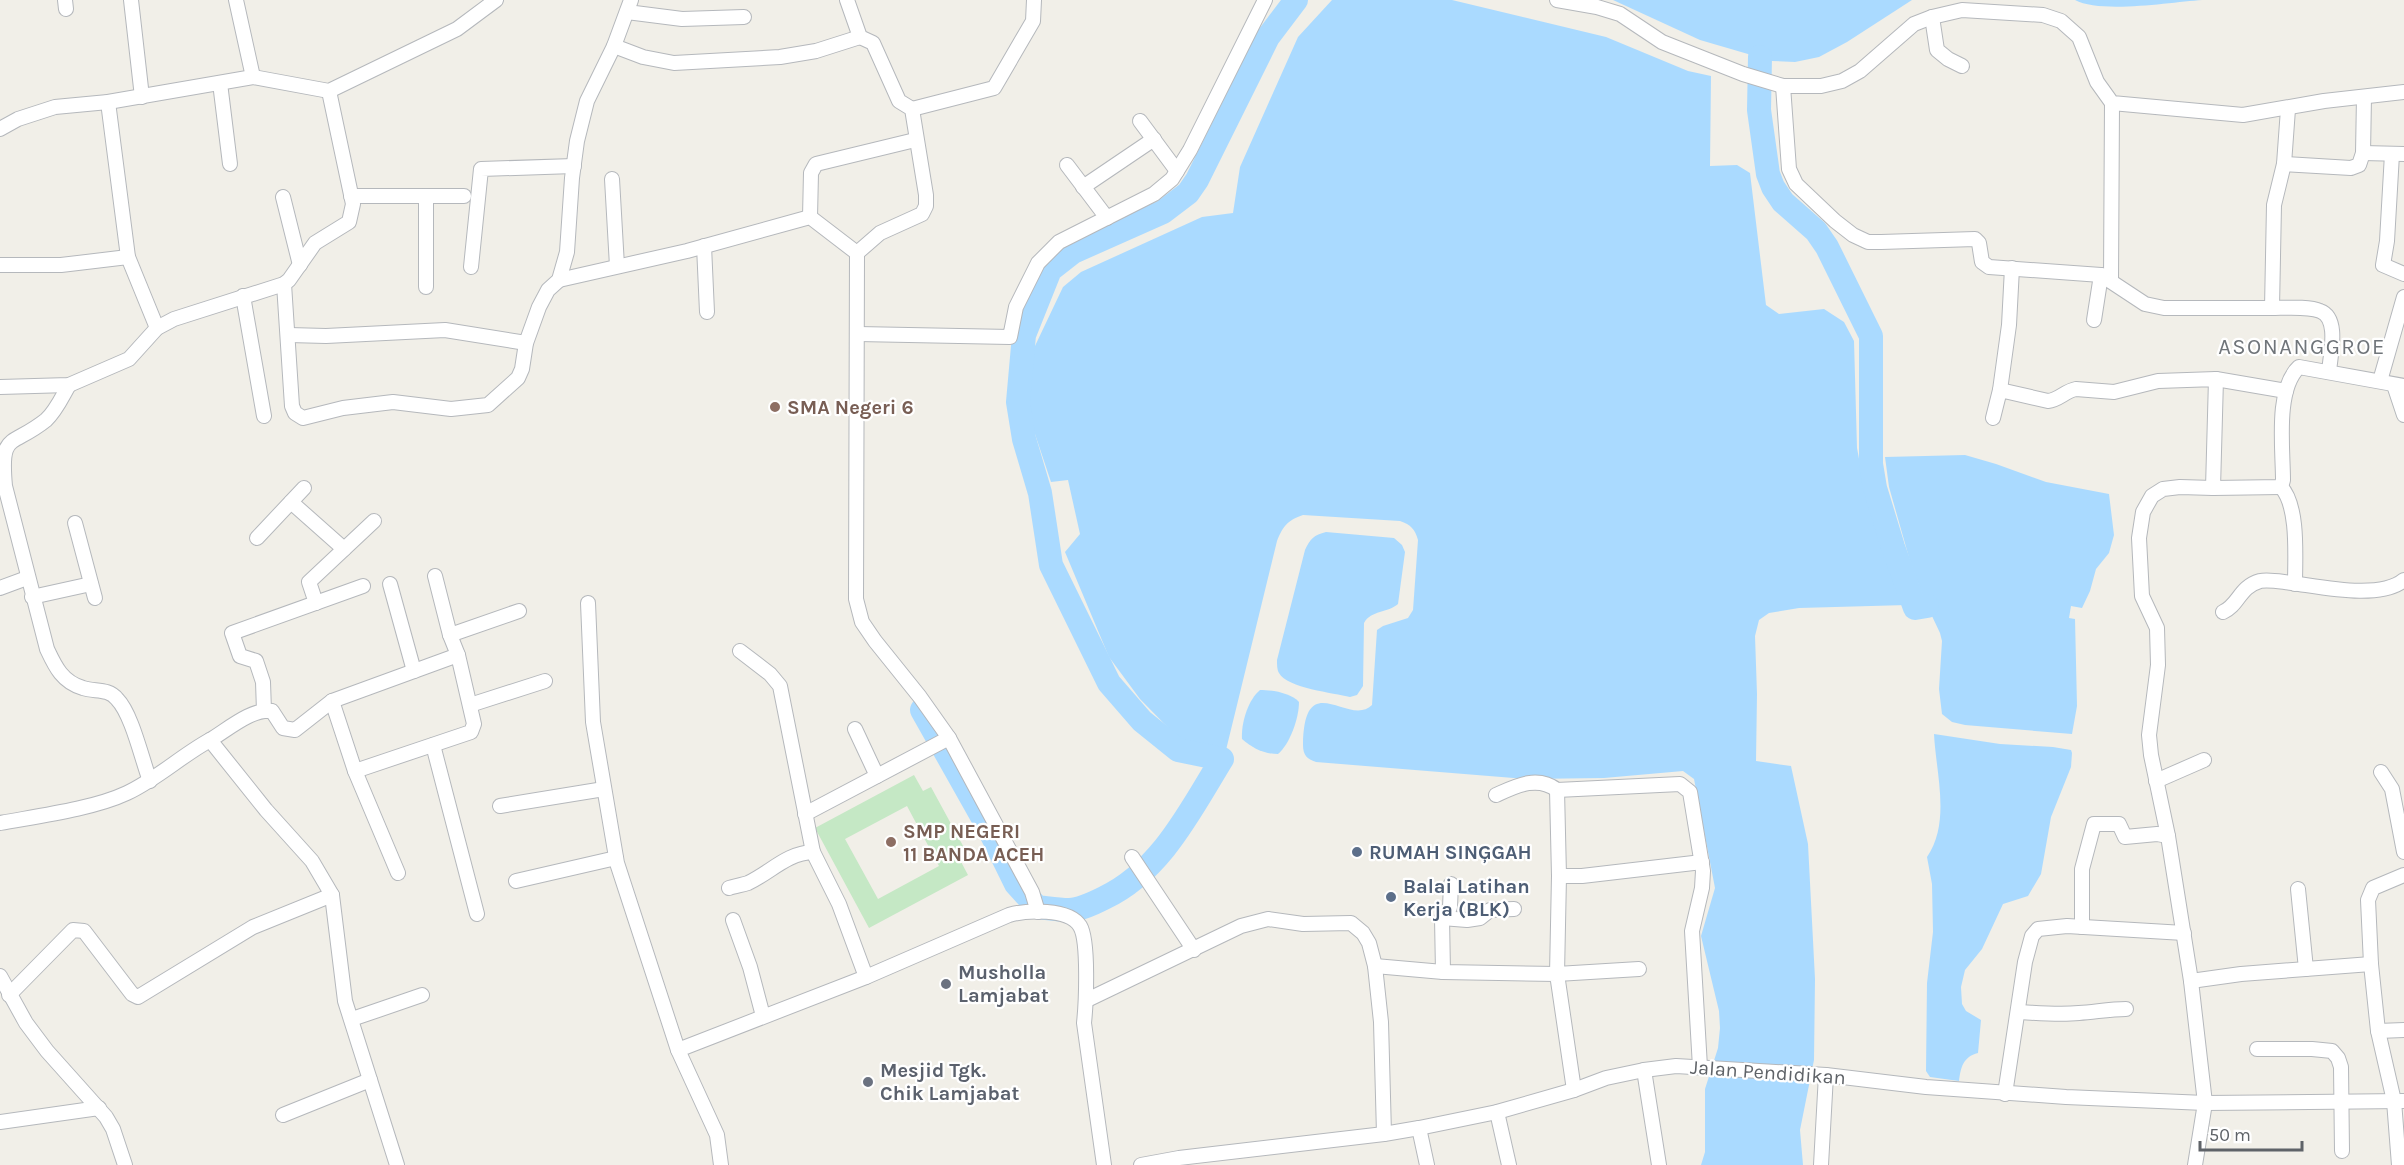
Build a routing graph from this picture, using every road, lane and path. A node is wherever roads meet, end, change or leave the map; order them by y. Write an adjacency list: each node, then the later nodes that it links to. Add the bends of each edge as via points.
1 (131, 0): 19 (street)
2 (236, 0): 14 (street)
3 (496, 0): 17 (street, via 457,29)
4 (848, 0): 11 (street)
5 (1034, 0): 23 (street, via 1033,21 994,88)
6 (1266, 0): 35 (street)
7 (1557, 0): 16 (street, via 1620,14 1662,42)
8 (629, 6): 9 (street, via 681,20); 12 (street)
9 (744, 17)
10 (1932, 17): 13 (street, via 1937,50); 16 (street, via 1914,24 1860,71 1842,81 1821,86); 22 (street, via 1962,10 2043,15 2061,21 2079,37 2097,82)
11 (860, 37): 12 (street, via 780,57 674,63); 23 (street, via 873,43 899,101)
12 (614, 46): 34 (street, via 587,101)
13 (1962, 66)
14 (253, 77): 15 (street); 17 (street)
15 (220, 83): 19 (street); 31 (street)
16 (1778, 85): 51 (street, via 1789,169 1796,184 1835,222 1868,242 1975,239 1982,262 1989,267)
17 (329, 91): 38 (street)
18 (2404, 92): 20 (street)
19 (142, 97): 21 (street)
20 (2364, 97): 24 (street); 29 (street)
21 (108, 102): 26 (street, via 55,107 18,118); 46 (street)
22 (2112, 103): 24 (street, via 2242,115); 53 (street)
23 (912, 109): 28 (street)
24 (2288, 109): 32 (street)
25 (1140, 121): 27 (street)
26 (0, 129)
27 (1154, 139): 35 (street); 37 (street)
28 (915, 140): 42 (street, via 816,164 811,173); 45 (street, via 926,195 922,214 880,233)
29 (2363, 153): 30 (street); 32 (street, via 2360,165 2351,168)
30 (2398, 154): 52 (street, via 2383,265)
31 (230, 164)
32 (2284, 164): 59 (street, via 2274,205)
33 (1066, 165): 37 (street)
34 (574, 166): 50 (street, via 481,170); 54 (street, via 567,252)
35 (1177, 171): 43 (street, via 1154,195)
36 (612, 178): 49 (street)
37 (1083, 188): 43 (street)
38 (351, 196): 39 (street); 48 (street, via 349,222 315,243)
39 (426, 196): 40 (street); 56 (street)
40 (464, 196)
41 (283, 197): 48 (street)
42 (810, 217): 44 (street); 45 (street)
43 (1107, 218): 63 (street, via 1059,242 1038,263 1016,307 1010,337)
44 (704, 246): 49 (street); 60 (street)
45 (858, 253): 63 (street)
46 (128, 257): 47 (street, via 62,265); 62 (street)
47 (0, 265)
48 (300, 265): 55 (street)
49 (617, 266): 54 (street)
50 (471, 267)
51 (2012, 268): 53 (street); 71 (street)
52 (2404, 274)
53 (2106, 278): 59 (street, via 2154,306); 61 (street)
54 (559, 280): 65 (street, via 539,307)
55 (284, 284): 57 (street); 64 (street)
56 (426, 286)
57 (243, 296): 62 (street); 74 (street)
58 (2404, 297): 68 (street)
59 (2272, 308): 66 (street, via 2319,310 2329,317)
60 (707, 312)
61 (2094, 320)
62 (157, 328): 69 (street, via 129,359)
63 (858, 334): 107 (street, via 856,599 862,622)
64 (289, 335): 65 (street, via 445,330); 65 (street, via 292,406 303,418 393,402 451,409 488,405 518,378)
65 (526, 343)
66 (2329, 372): 68 (street); 72 (street, via 2300,367 2291,374)
67 (2216, 379): 71 (street, via 2158,381 2114,392 2076,389 2048,401); 72 (street); 78 (street)
68 (2393, 384): 73 (street)
69 (69, 385): 70 (street); 85 (street, via 50,416 6,445 1,455)
70 (0, 387)
71 (2000, 390): 75 (street)
72 (2286, 391): 76 (street)
73 (2404, 415)
74 (264, 416)
75 (1993, 418)
76 (2280, 487): 78 (street); 89 (street, via 2292,512)
77 (304, 488): 79 (street)
78 (2213, 488): 115 (street, via 2163,489 2152,496 2143,512 2139,538 2142,596 2157,628 2158,665 2149,735)
79 (291, 502): 82 (street); 83 (street)
80 (374, 521): 83 (street)
81 (75, 524): 87 (street)
82 (257, 538)
83 (344, 549): 94 (street, via 309,582)
84 (435, 576): 98 (street)
85 (27, 578): 91 (street); 92 (street)
86 (2404, 580): 89 (street, via 2394,587 2352,590)
87 (91, 584): 92 (street); 93 (street)
88 (390, 584): 101 (street)
89 (2295, 584): 97 (street, via 2262,580 2246,587 2234,605)
90 (363, 586): 94 (street)
91 (0, 588)
92 (32, 597): 114 (street, via 58,672 83,689 110,693 117,698)
93 (95, 598)
94 (316, 603): 105 (street, via 232,633 240,656 256,662 263,682)
95 (588, 603): 116 (street, via 593,722)
96 (519, 611): 98 (street)
97 (2223, 612)
98 (450, 634): 100 (street)
99 (740, 651): 120 (street, via 780,686)
100 (458, 655): 101 (street); 104 (street)
101 (414, 671): 103 (street)
102 (545, 681): 104 (street)
103 (332, 701): 105 (street, via 296,730 283,728 273,712); 111 (street)
104 (470, 705): 109 (street, via 474,729)
105 (264, 711): 108 (street)
106 (855, 729): 113 (street)
107 (949, 738): 113 (street); 137 (street)
108 (210, 740): 114 (street); 135 (street, via 312,861)
109 (432, 745): 111 (street); 138 (street)
110 (2204, 760): 115 (street)
111 (355, 771): 128 (street)
112 (2381, 772): 124 (street, via 2392,789)
113 (877, 776): 120 (street)
114 (150, 781): 121 (street, via 126,794 75,809)
115 (2156, 781): 122 (street)
116 (604, 789): 119 (street); 125 (street)
117 (1557, 790): 118 (street, via 1547,784 1526,783); 126 (street, via 1680,784 1690,792); 130 (street)
118 (1496, 795)
119 (500, 806)
120 (805, 814): 123 (street)
121 (0, 823)
122 (2168, 836): 141 (street, via 2125,837 2120,824 2094,824 2082,869); 142 (street)
123 (813, 852): 133 (street, via 801,852 748,882); 151 (street, via 839,904)
124 (2404, 852)
125 (616, 858): 131 (street); 163 (street)
126 (1702, 862): 130 (street); 164 (street, via 1702,888 1692,931)
127 (1138, 867): 143 (street)
128 (398, 873)
129 (2404, 875): 144 (street, via 2373,888 2368,900)
130 (1559, 876): 149 (street)
131 (516, 881)
132 (1451, 884): 139 (street, via 1450,907)
133 (729, 888)
134 (2298, 889): 147 (street)
135 (332, 895): 153 (street, via 253,927 138,996 132,994 84,931 73,930); 159 (street, via 345,1001)
136 (1514, 909): 139 (street, via 1490,910 1480,918 1467,920)
137 (1038, 910): 151 (street, via 1009,915); 155 (street, via 1070,917 1079,925)
138 (477, 914)
139 (1442, 918): 148 (street)
140 (733, 920): 158 (street)
141 (2082, 927): 142 (street); 157 (street, via 2037,929 2025,962)
142 (2184, 933): 152 (street)
143 (1194, 950): 145 (street, via 1241,926 1268,919 1303,924 1351,923 1369,943); 155 (street)
144 (2371, 964): 147 (street); 161 (street)
145 (1376, 966): 148 (street); 178 (street)
146 (1640, 969): 149 (street)
147 (2306, 969): 152 (street)
148 (1443, 972): 149 (street)
149 (1557, 974): 168 (street)
150 (0, 976): 153 (street)
151 (866, 977): 158 (street)
152 (2192, 981): 172 (street)
153 (9, 995): 173 (street, via 47,1051)
154 (422, 995): 159 (street)
155 (1087, 1000): 184 (street, via 1084,1023)
156 (2126, 1009): 157 (street)
157 (2018, 1012): 169 (street)
158 (763, 1016): 163 (street)
159 (352, 1019): 167 (street)
160 (2404, 1030): 161 (street)
161 (2378, 1031): 170 (street)
162 (2257, 1049): 171 (street, via 2332,1051 2341,1067)
163 (678, 1050): 183 (street, via 717,1135)
164 (1702, 1067): 165 (street, Jalan Pendidikan); 166 (street, Jalan Pendidikan)
165 (1644, 1070): 168 (street, Jalan Pendidikan); 188 (street)
166 (1822, 1075): 169 (street, Jalan Pendidikan); 189 (street)
167 (370, 1080): 175 (street); 182 (street)
168 (1574, 1090): 174 (street, Jalan Pendidikan)
169 (2005, 1094): 172 (street, Jalan Pendidikan)
170 (2399, 1101): 171 (street, Jalan Pendidikan); 191 (street)
171 (2342, 1102): 172 (street, Jalan Pendidikan); 179 (street)
172 (2205, 1103): 190 (street)
173 (99, 1108): 176 (street); 181 (street, via 113,1129)
174 (1497, 1112): 177 (street, Jalan Pendidikan); 187 (street)
175 (283, 1115)
176 (0, 1122)
177 (1419, 1128): 178 (street, Jalan Pendidikan); 186 (street)
178 (1384, 1134): 180 (street, Jalan Pendidikan)
179 (2342, 1151)
180 (1179, 1162): 185 (street, Jalan Pendidikan)
181 (125, 1165)
182 (397, 1165)
183 (721, 1165)
184 (1104, 1165)
185 (1141, 1165)
186 (1427, 1165)
187 (1509, 1165)
188 (1659, 1165)
189 (1821, 1165)
190 (2195, 1165)
191 (2399, 1165)

